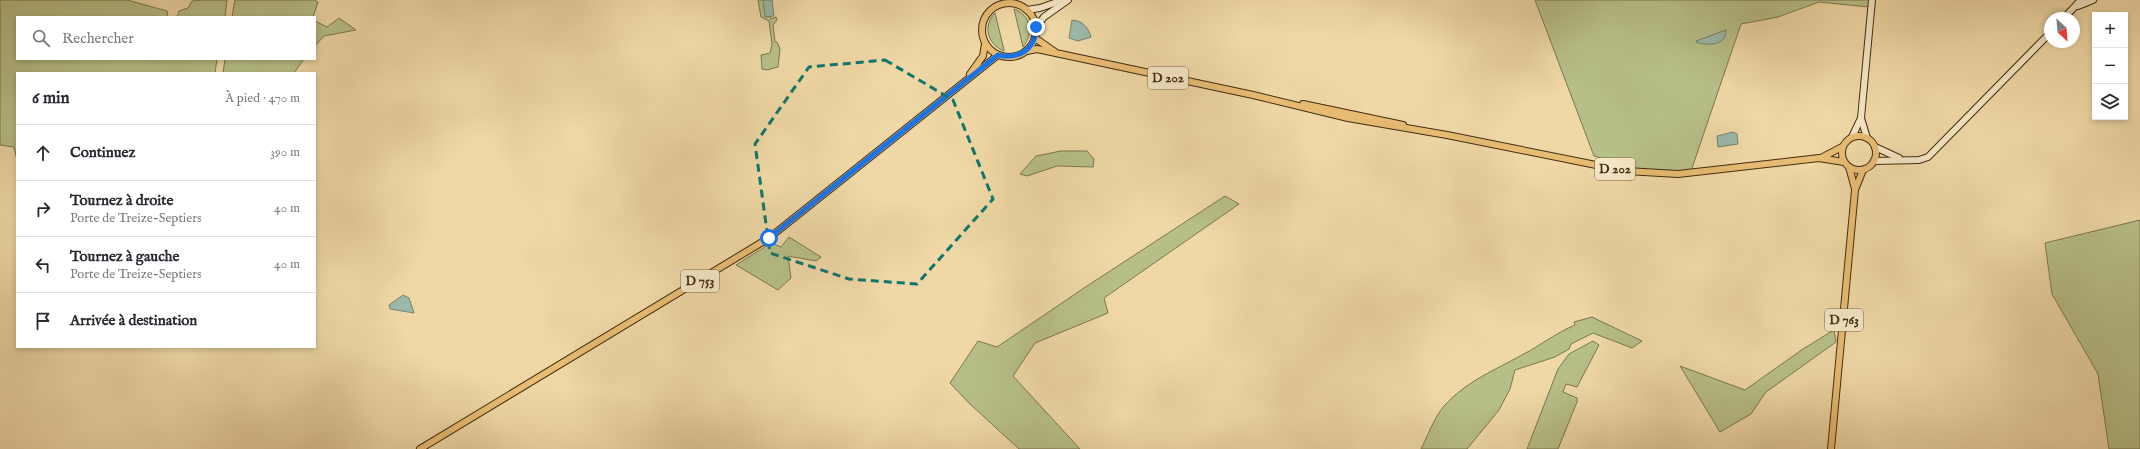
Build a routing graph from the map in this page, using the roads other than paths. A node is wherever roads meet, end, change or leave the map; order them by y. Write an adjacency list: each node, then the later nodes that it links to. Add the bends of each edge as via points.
1 (995, 0): 8 (main road)
2 (1063, 0): 10 (main road)
3 (1068, 0): 12 (main road, via 1044,17)
4 (1872, 0): 20 (main road)
5 (2081, 0): 9 (main road)
6 (2093, 0): 9 (main road)
7 (1013, 2): 8 (main road); 10 (main road)
8 (993, 8): 15 (main road, via 983,20 982,36)
9 (2073, 8): 11 (main road)
10 (1027, 10): 12 (main road)
11 (2069, 12)
12 (1036, 27): 13 (main road)
13 (1035, 38): 16 (main road); 17 (main road, D 202)
14 (2044, 38): 26 (main road, via 1928,156 1919,160)
15 (985, 44): 18 (main road); 19 (main road, D 753, via 983,56)
16 (1027, 51): 17 (main road, D 202, via 1036,49); 18 (main road, via 1013,57)
17 (1058, 54): 25 (main road, D 202, via 1279,101 1340,110 1414,128 1606,167 1652,173 1705,172)
18 (998, 55): 19 (main road, D 753)
19 (961, 85): 31 (main road, D 753, via 760,245)
20 (1861, 118): 21 (main road); 22 (main road)
21 (1852, 137): 22 (main road); 23 (main road)
22 (1867, 138): 24 (main road)
23 (1842, 147): 25 (main road, D 202); 28 (main road)
24 (1875, 147): 26 (main road); 27 (main road)
25 (1819, 158): 28 (main road, D 202)
26 (1902, 159): 27 (main road)
27 (1874, 161): 29 (main road)
28 (1846, 165): 29 (main road); 30 (main road, D 763)
29 (1863, 170): 30 (main road, D 763)
30 (1855, 190): 32 (main road, D 763)
31 (420, 449)
32 (1831, 449)

